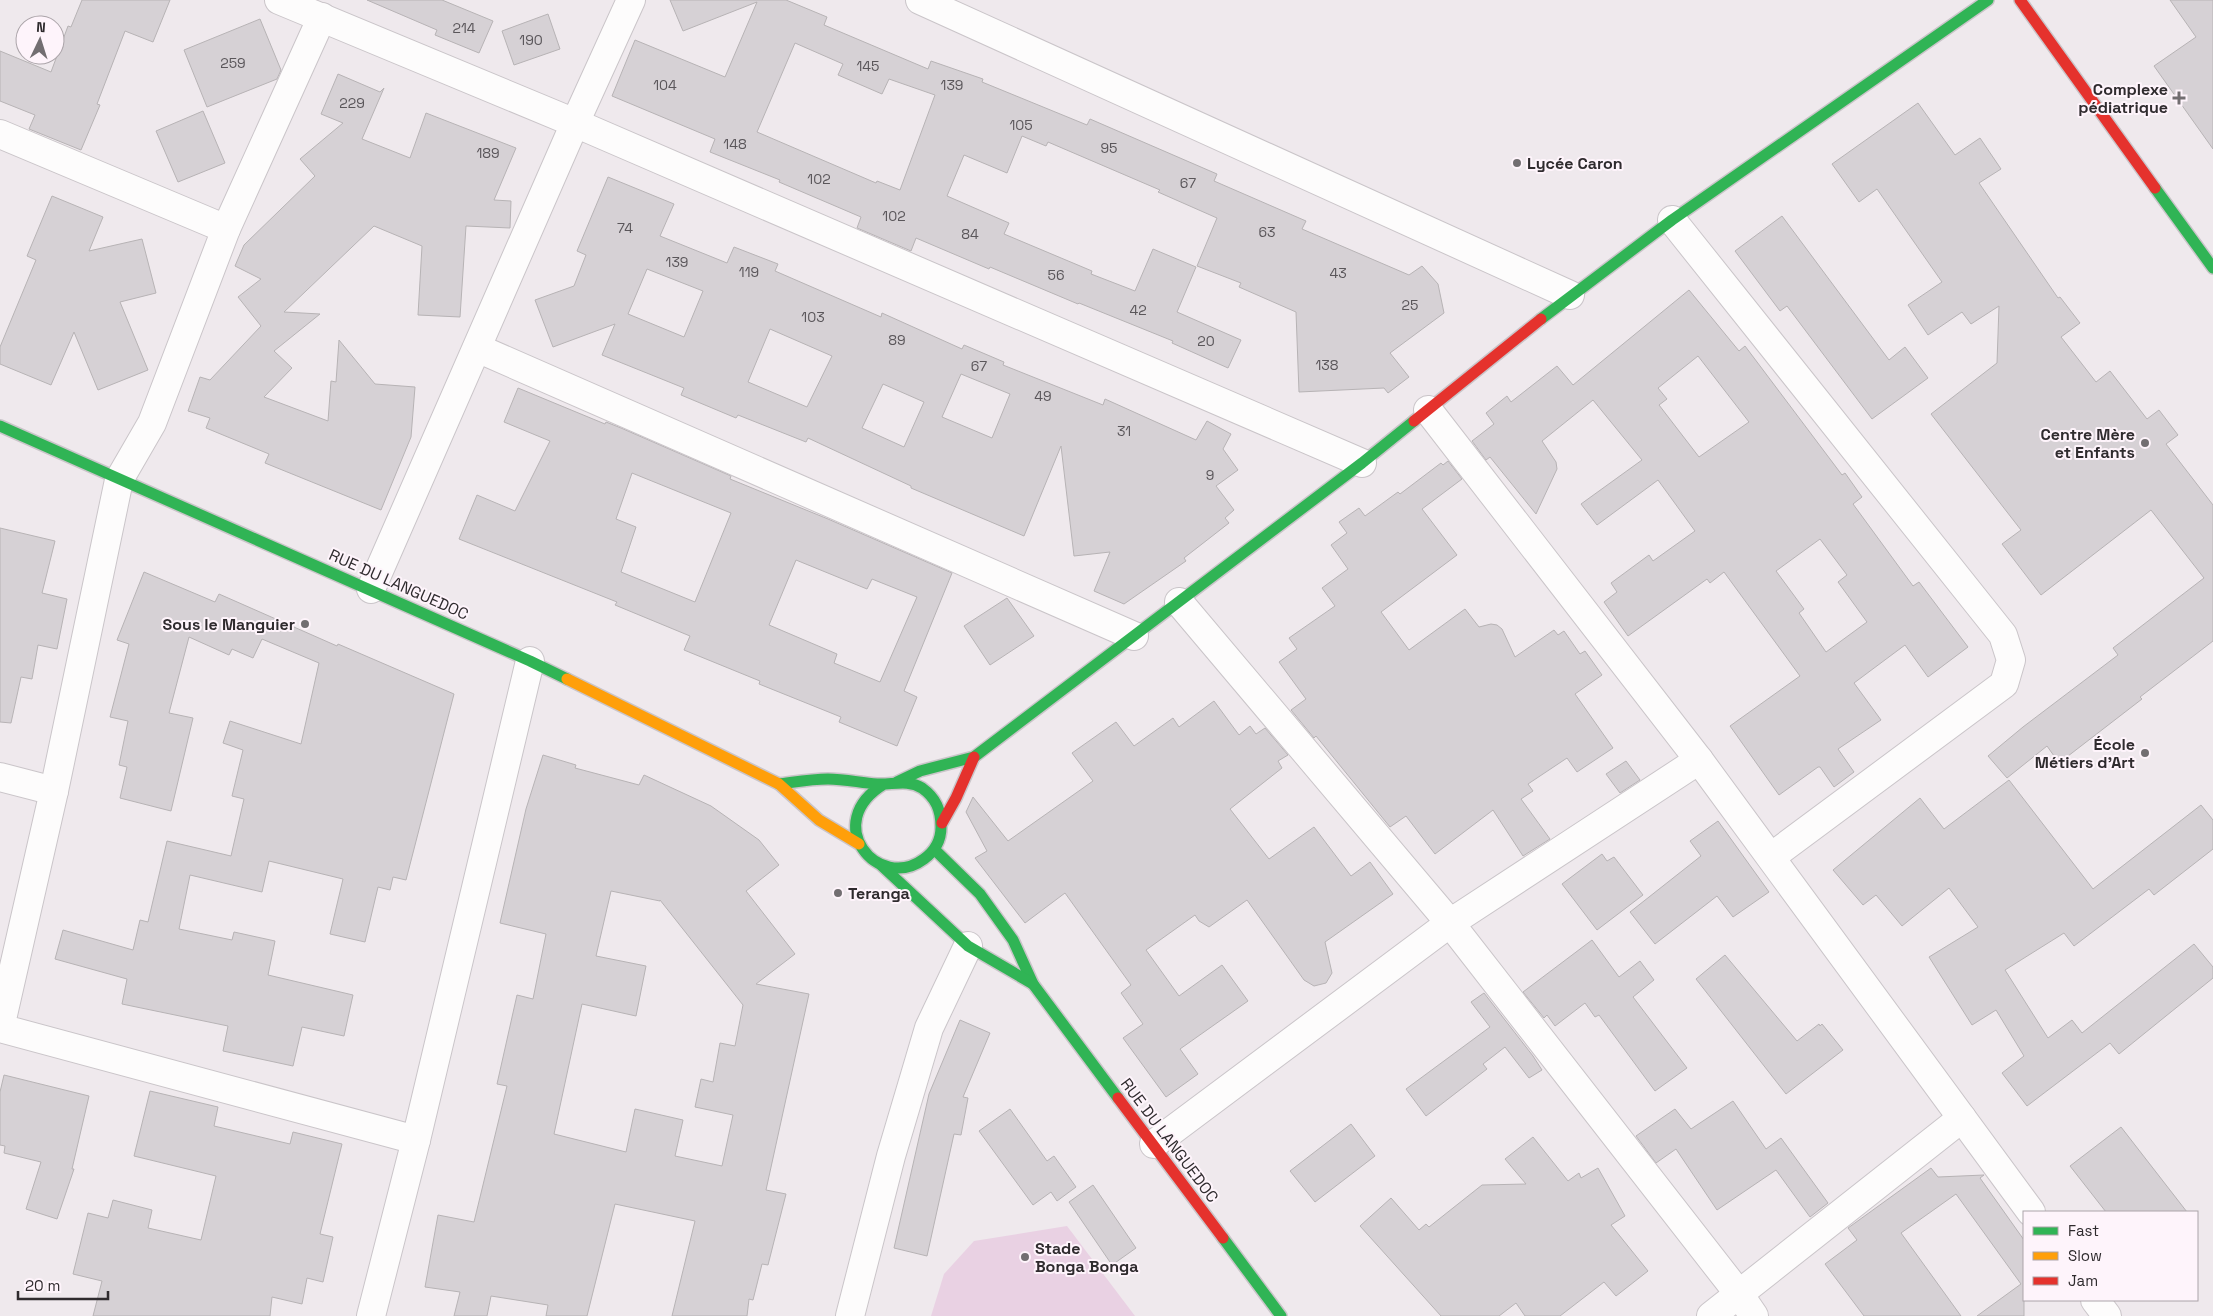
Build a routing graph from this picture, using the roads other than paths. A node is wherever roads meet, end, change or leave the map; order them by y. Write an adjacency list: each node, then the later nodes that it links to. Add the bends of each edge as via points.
1 (279, 0): 6 (street)
2 (631, 0): 7 (street)
3 (920, 0): 12 (street)
4 (1988, 0): 9 (main road)
5 (2020, 0): 11 (main road)
6 (322, 18): 7 (street); 10 (street)
7 (575, 122): 13 (street); 16 (street)
8 (0, 134): 10 (street)
9 (1672, 220): 12 (main road); 32 (street, via 2003,635 2011,660 2004,684)
10 (226, 229): 17 (street, via 152,423)
11 (2213, 268)
12 (1570, 295): 14 (main road)
13 (477, 348): 18 (street); 20 (street)
14 (1428, 410): 16 (main road); 23 (street)
15 (0, 426): 17 (main road, RUE DU LANGUEDOC)
16 (1362, 463): 19 (main road)
17 (120, 480): 18 (main road, RUE DU LANGUEDOC); 28 (street)
18 (371, 589): 21 (main road, RUE DU LANGUEDOC)
19 (1179, 602): 20 (main road); 34 (street)
20 (1134, 636): 22 (main road)
21 (530, 661): 26 (main road, RUE DU LANGUEDOC); 38 (street)
22 (974, 758): 25 (main road, via 920,771); 29 (main road)
23 (1699, 760): 32 (street); 34 (street)
24 (0, 778): 28 (street)
25 (897, 782): 27 (main road); 29 (main road, via 910,783 933,798 940,809)
26 (779, 784): 27 (main road, via 833,778); 30 (main road, RUE DU LANGUEDOC, via 823,823)
27 (884, 784): 30 (main road, via 871,791 856,816)
28 (54, 791): 38 (street, via 0,1028)
29 (942, 823): 31 (main road, via 941,837)
30 (859, 844): 33 (main road, via 868,857)
31 (935, 850): 33 (main road, via 924,861 910,867 895,869); 36 (main road, via 980,894 1013,940)
32 (1771, 857): 37 (street)
33 (881, 865): 35 (main road)
34 (1450, 923): 39 (street); 42 (street)
35 (968, 946): 36 (main road); 44 (street, via 929,1028 891,1156)
36 (1033, 984): 39 (main road, RUE DU LANGUEDOC)
37 (1962, 1118): 40 (street); 42 (street)
38 (416, 1140): 43 (street)
39 (1154, 1144): 45 (main road, RUE DU LANGUEDOC)
40 (2030, 1211)
41 (2096, 1301): 47 (street)
42 (1746, 1305): 46 (street)
43 (370, 1316)
44 (850, 1316)
45 (1281, 1316)
46 (1711, 1316)
47 (2107, 1316)

